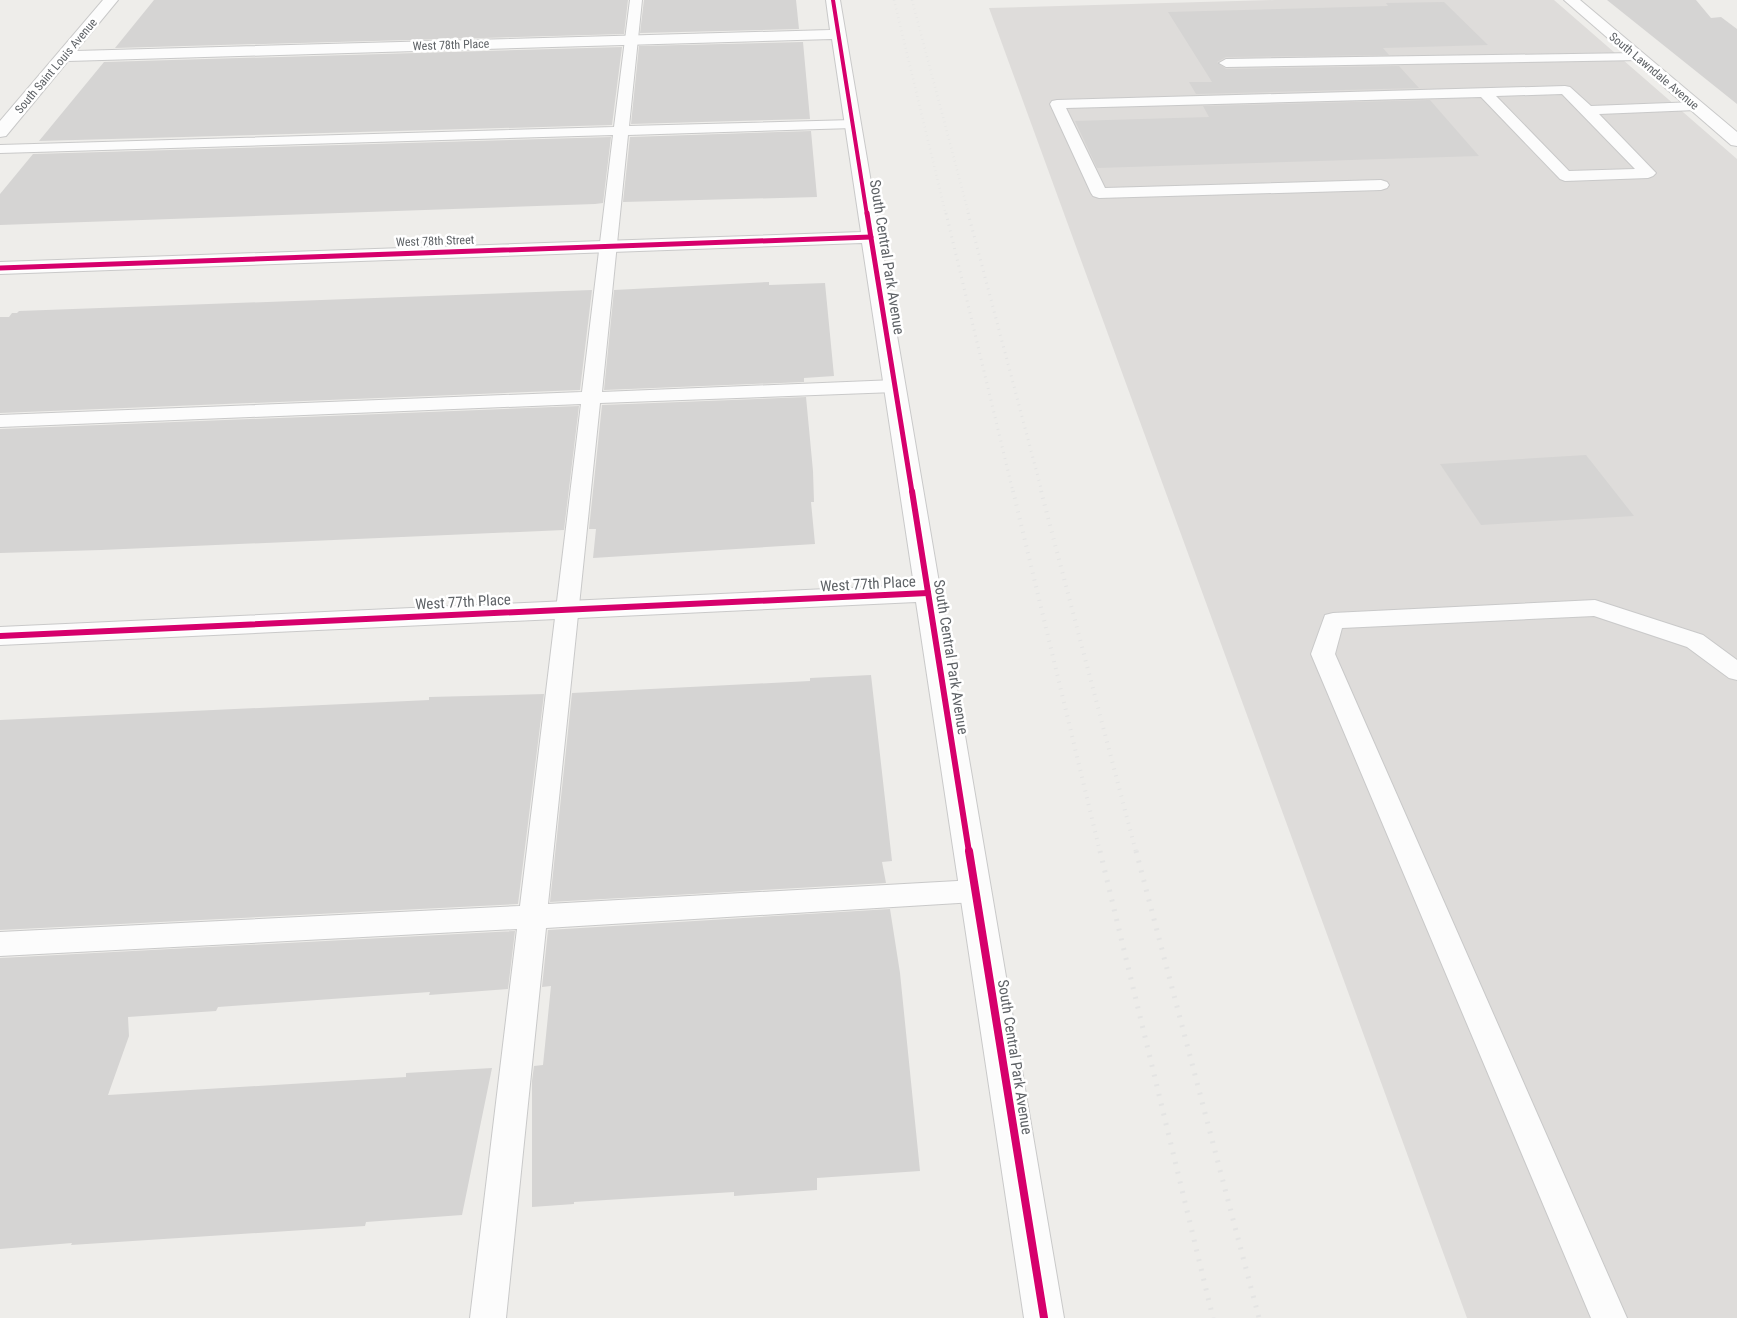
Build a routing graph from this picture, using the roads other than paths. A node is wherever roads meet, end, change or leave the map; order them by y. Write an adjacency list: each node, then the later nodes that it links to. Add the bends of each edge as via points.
1 (111, 0): 7 (street, South Saint Louis Avenue)
2 (636, 0): 6 (lane)
3 (833, 0): 5 (street, South Central Park Avenue)
4 (1571, 0): 8 (street, South Lawndale Avenue)
5 (838, 34): 6 (street, West 78th Place); 13 (street, South Central Park Avenue)
6 (632, 40): 7 (street, West 78th Place); 15 (lane)
7 (64, 56): 14 (street, South Saint Louis Avenue)
8 (1638, 57): 9 (lane); 11 (street, South Lawndale Avenue)
9 (1226, 63)
10 (1484, 92): 12 (lane, via 1565,90); 12 (lane, via 1565,176 1648,172); 18 (lane, via 1057,104 1099,193)
11 (1696, 106): 12 (lane); 16 (street, South Lawndale Avenue)
12 (1586, 110)
13 (853, 124): 15 (lane); 19 (street, South Central Park Avenue)
14 (0, 132)
15 (621, 132): 17 (lane); 20 (lane)
16 (1737, 141)
17 (0, 149)
18 (1381, 185)
19 (871, 237): 20 (street, West 78th Street); 22 (street, South Central Park Avenue)
20 (609, 246): 21 (street, West 78th Street); 23 (lane)
21 (0, 268)
22 (895, 386): 23 (lane); 25 (street, South Central Park Avenue)
23 (592, 398): 24 (lane); 26 (lane)
24 (0, 422)
25 (928, 593): 26 (street, West 77th Place); 29 (street, South Central Park Avenue)
26 (568, 610): 27 (street, West 77th Place); 30 (lane)
27 (0, 636)
28 (1737, 672): 34 (lane, via 1695,641 1595,608 1334,621 1323,654)
29 (975, 891): 30 (lane); 33 (street, South Central Park Avenue)
30 (533, 916): 31 (lane); 32 (lane)
31 (0, 944)
32 (488, 1318)
33 (1044, 1318)
34 (1610, 1318)

